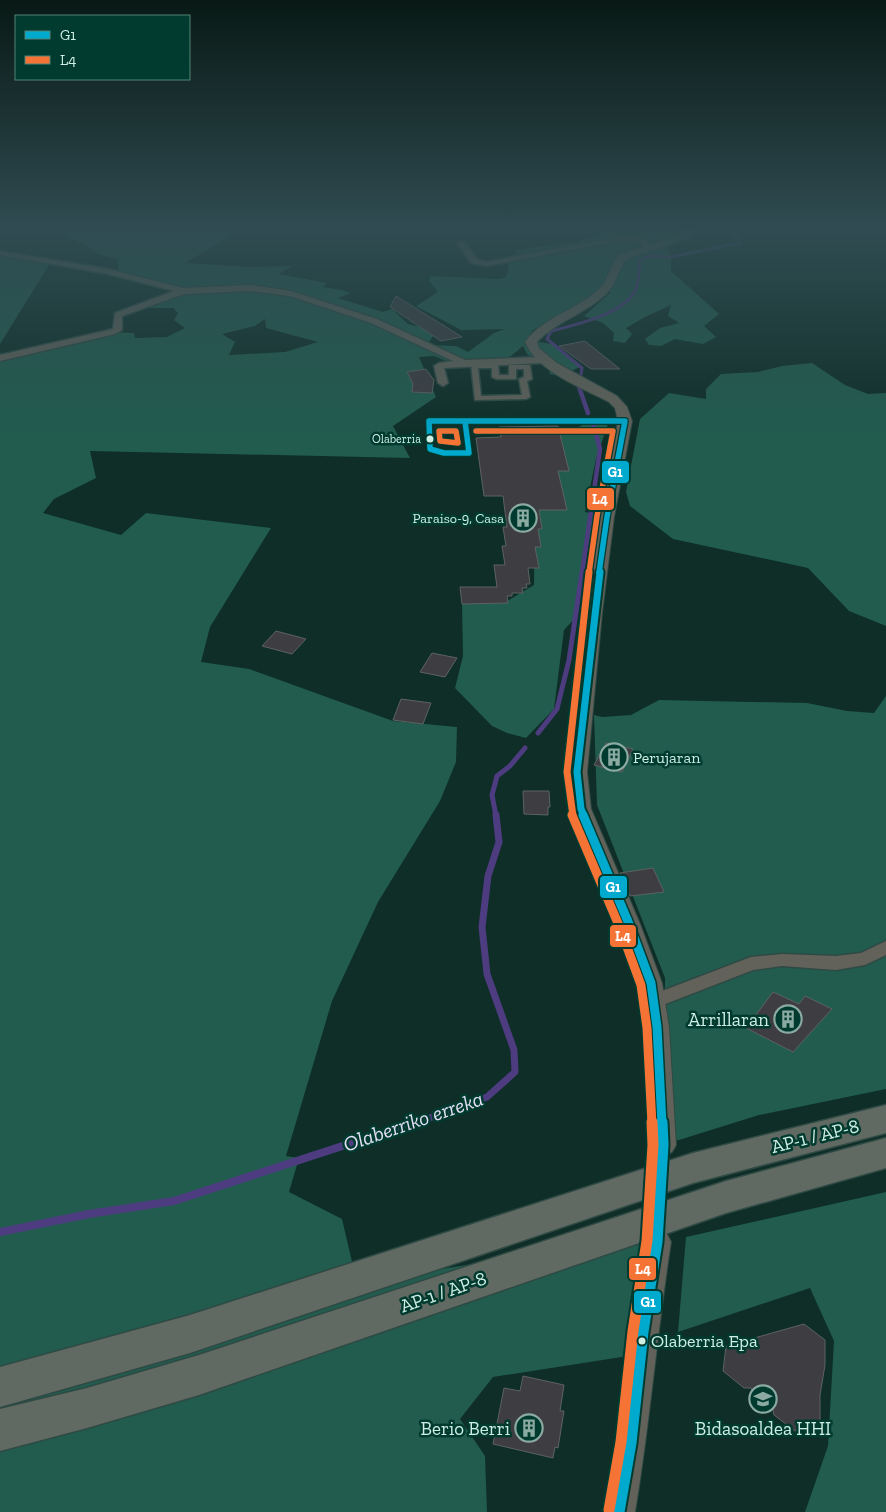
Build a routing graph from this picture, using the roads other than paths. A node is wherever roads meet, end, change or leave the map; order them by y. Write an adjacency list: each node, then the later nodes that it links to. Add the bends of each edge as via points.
1 (162, 299): 4 (street, via 118,315 117,330 112,332)
2 (306, 299): 6 (street, via 374,321)
3 (593, 299): 5 (street, via 553,323 533,340 532,348)
4 (0, 358)
5 (542, 360): 6 (street); 10 (street, via 613,399 621,407 625,421 607,517 576,772 581,809 629,924)
6 (464, 363): 7 (street, via 439,366)
7 (443, 383)
8 (478, 398): 8 (street, via 474,366 495,366 496,377 513,377 512,366 526,367 528,379 523,379 526,397)
9 (886, 947): 10 (street, via 865,959 836,963 782,960 751,964)
10 (655, 1001): 12 (street)
11 (886, 1119): 15 (highway, AP-1 / AP-8, via 693,1168 190,1334)
12 (663, 1145)
13 (886, 1154): 16 (highway, AP-1 / AP-8, via 717,1200 199,1375)
14 (657, 1242): 17 (street)
15 (0, 1387)
16 (0, 1430)
17 (619, 1512)

